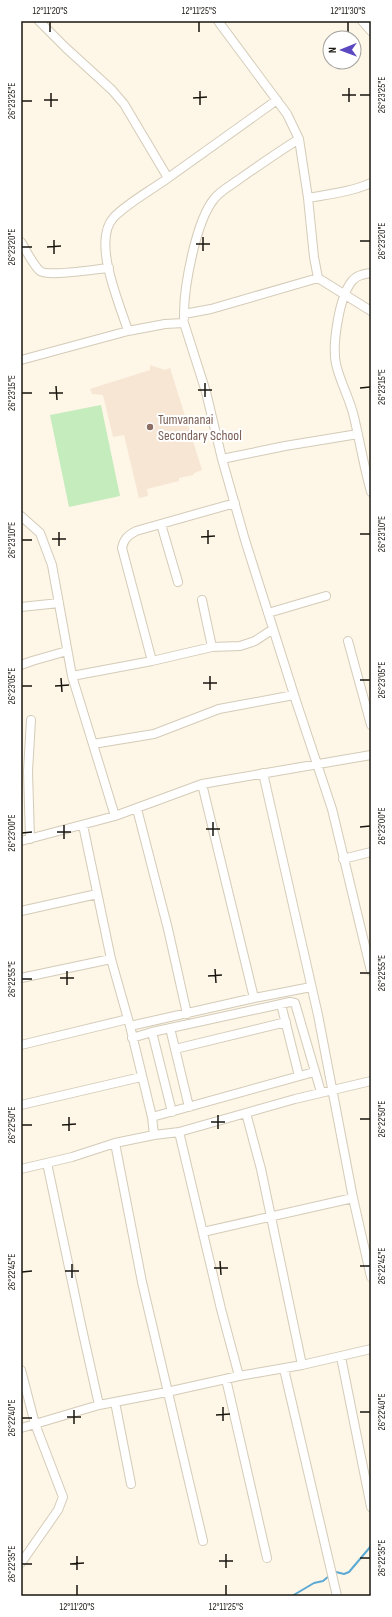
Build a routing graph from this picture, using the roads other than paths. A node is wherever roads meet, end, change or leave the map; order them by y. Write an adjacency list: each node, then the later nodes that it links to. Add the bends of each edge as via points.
1 (38, 21): 7 (street, via 124,104)
2 (218, 21): 5 (street)
3 (362, 21): 4 (street)
4 (371, 31)
5 (277, 100): 6 (street); 7 (street)
6 (299, 139): 9 (street); 16 (street, via 223,191 210,203 201,224 188,272)
7 (168, 178): 11 (street, via 113,218 105,241)
8 (371, 183): 9 (street, via 359,189)
9 (308, 198): 13 (street)
10 (21, 242): 11 (street, via 38,270 43,273)
11 (109, 268): 18 (street)
12 (371, 273): 14 (street, via 357,277)
13 (318, 278): 14 (street); 16 (street, via 211,309)
14 (345, 294): 15 (street); 20 (street, via 337,327 336,365)
15 (371, 311)
16 (184, 314): 17 (street)
17 (184, 323): 18 (street); 21 (street, via 206,392)
18 (128, 331): 19 (street)
19 (21, 360)
20 (358, 434): 21 (street); 22 (street)
21 (222, 459): 23 (street)
22 (371, 492)
23 (235, 503): 25 (street); 31 (street)
24 (21, 516): 29 (street, via 40,533 52,565)
25 (161, 524): 26 (street); 36 (street, via 126,536 122,548)
26 (178, 582)
27 (326, 596): 31 (street)
28 (202, 600): 34 (street)
29 (59, 603): 30 (street); 35 (street)
30 (21, 607)
31 (268, 613): 32 (street)
32 (273, 629): 34 (street, via 240,646); 39 (street)
33 (348, 641): 41 (street)
34 (212, 647): 36 (street)
35 (67, 651): 37 (street); 38 (street)
36 (152, 661): 38 (street)
37 (21, 665)
38 (72, 676): 42 (street)
39 (294, 694): 42 (street, via 219,709 154,734); 44 (street)
40 (32, 720): 50 (street, via 28,771)
41 (371, 725)
42 (92, 744): 48 (street)
43 (371, 755): 44 (street)
44 (317, 765): 45 (street); 53 (street, via 332,809)
45 (263, 773): 46 (street); 59 (street)
46 (202, 784): 47 (street); 60 (street)
47 (137, 809): 48 (street); 62 (street)
48 (115, 816): 49 (street)
49 (83, 825): 50 (street); 54 (street)
50 (30, 839): 51 (street)
51 (21, 841)
52 (371, 852): 53 (street)
53 (343, 859): 57 (street)
54 (97, 894): 55 (street); 56 (street)
55 (21, 911)
56 (111, 959): 58 (street); 64 (street)
57 (371, 972)
58 (21, 978)
59 (311, 987): 60 (street); 74 (street)
60 (254, 998): 62 (street)
61 (282, 1004): 63 (street); 65 (street); 70 (street, via 290,1002 295,1003 297,1007)
62 (187, 1014): 64 (street)
63 (286, 1022): 69 (street); 71 (street)
64 (129, 1023): 67 (street); 68 (street)
65 (170, 1028): 66 (street); 69 (street)
66 (152, 1032): 67 (street); 78 (street)
67 (132, 1038): 72 (street)
68 (21, 1046)
69 (175, 1049): 77 (street)
70 (314, 1072): 71 (street); 75 (street)
71 (299, 1076): 77 (street)
72 (141, 1077): 76 (street); 80 (street)
73 (371, 1081): 74 (street)
74 (333, 1089): 75 (street); 86 (street)
75 (321, 1092): 79 (street)
76 (21, 1105)
77 (189, 1107): 78 (street)
78 (172, 1112): 80 (street)
79 (246, 1113): 81 (street); 87 (street)
80 (152, 1117): 82 (street)
81 (179, 1132): 82 (street); 88 (street)
82 (154, 1135): 83 (street)
83 (115, 1143): 84 (street); 97 (street)
84 (47, 1163): 85 (street); 99 (street)
85 (21, 1169)
86 (353, 1198): 87 (street); 89 (street)
87 (272, 1217): 88 (street); 92 (street)
88 (203, 1232): 95 (street)
89 (371, 1277)
90 (371, 1349): 91 (street)
91 (341, 1357): 92 (street); 103 (street)
92 (302, 1365): 93 (street)
93 (284, 1369): 95 (street); 107 (street)
94 (21, 1370): 100 (street)
95 (239, 1376): 96 (street)
96 (226, 1379): 97 (street); 105 (street)
97 (167, 1392): 98 (street); 104 (street)
98 (115, 1402): 99 (street); 102 (street)
99 (99, 1405): 100 (street)
100 (35, 1424): 101 (street); 106 (street, via 63,1497 58,1510)
101 (21, 1428)
102 (131, 1484)
103 (371, 1507)
104 (203, 1541)
105 (267, 1558)
106 (21, 1563)
107 (337, 1596)

